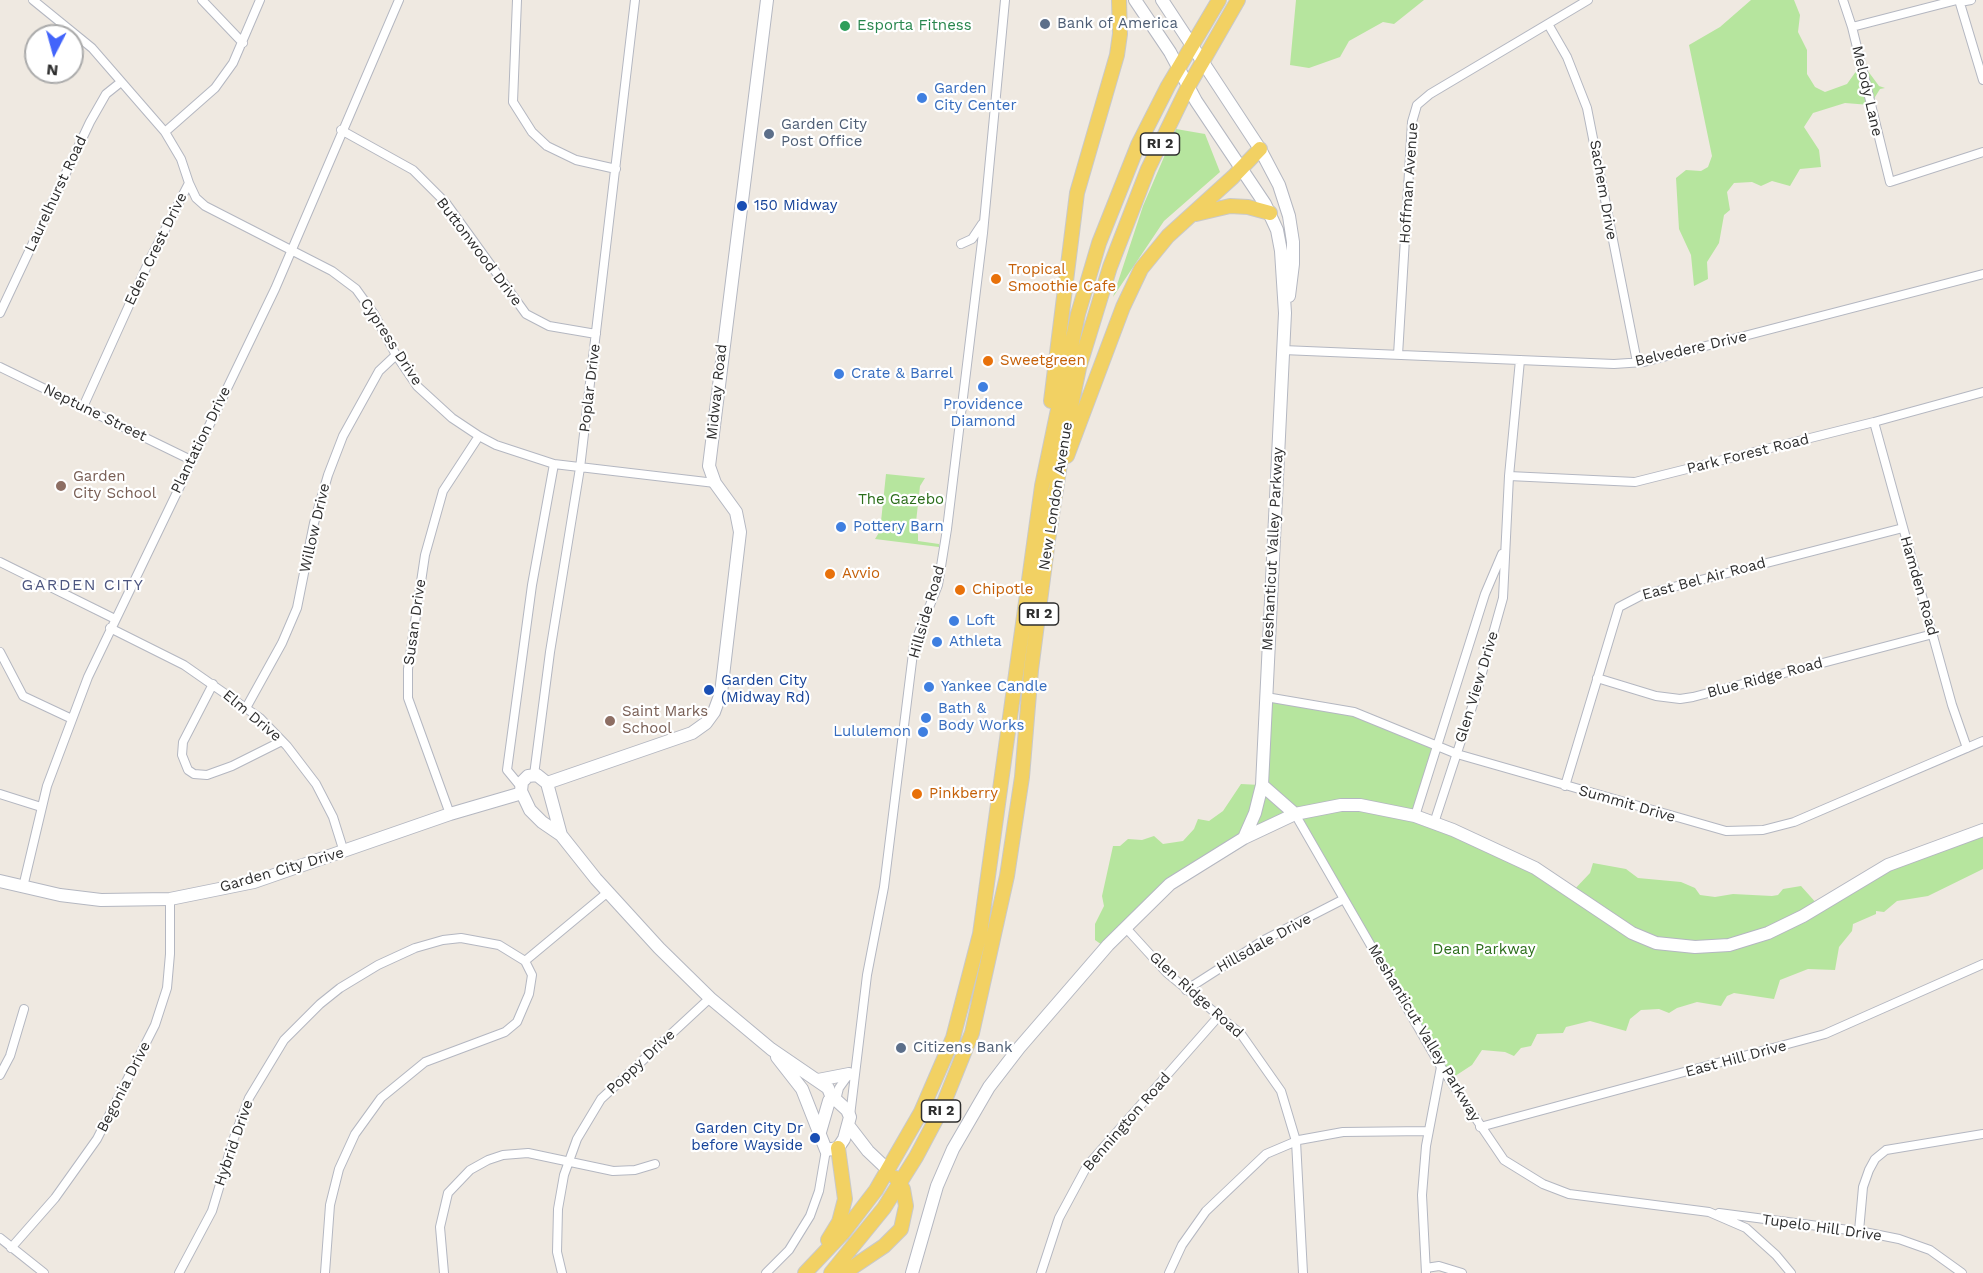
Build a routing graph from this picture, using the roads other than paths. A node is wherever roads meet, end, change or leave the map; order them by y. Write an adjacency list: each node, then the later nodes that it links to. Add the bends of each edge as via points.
1 (33, 0): 25 (street, Eden Crest Drive, via 93,48)
2 (202, 0): 20 (street)
3 (260, 0): 20 (street)
4 (399, 0): 27 (street, Plantation Drive)
5 (517, 0): 31 (street, via 513,102 532,132 547,146 576,160)
6 (635, 0): 31 (street, Poplar Drive)
7 (767, 0): 58 (street, Midway Road, via 709,466)
8 (1005, 0): 36 (street, Hillside Road)
9 (1119, 0): 53 (main road, via 1118,55 1086,157 1073,219)
10 (1135, 0): 23 (street, Meshanticut Valley Parkway)
11 (1162, 0): 21 (street, Meshanticut Valley Parkway)
12 (1219, 0): 21 (main road, New London Avenue / RI 2)
13 (1238, 0): 22 (main road, New London Avenue / RI 2)
14 (1588, 0): 18 (street, Hoffman Avenue)
15 (1843, 0): 19 (street, Melody Lane)
16 (1971, 0): 17 (street)
17 (1959, 1): 19 (street); 24 (street)
18 (1548, 24): 45 (street, Hoffman Avenue, via 1417,105 1412,122); 47 (street, Sachem Drive, via 1567,57 1587,108)
19 (1852, 27): 30 (street, Melody Lane, via 1890,182)
20 (243, 43): 28 (street, via 215,88)
21 (1191, 45): 22 (street, Meshanticut Valley Parkway); 23 (main road, New London Avenue / RI 2)
22 (1202, 61): 26 (main road, New London Avenue / RI 2); 29 (street, Meshanticut Valley Parkway)
23 (1178, 68): 26 (street, Meshanticut Valley Parkway); 53 (main road, New London Avenue / RI 2, via 1138,146 1099,243 1078,314)
24 (1983, 80)
25 (121, 82): 28 (street, Eden Crest Drive); 40 (street, Laurelhurst Road, via 106,94 90,122)
26 (1188, 87): 32 (street, Meshanticut Valley Parkway); 59 (main road, New London Avenue / RI 2, via 1134,202 1099,300 1071,403)
27 (341, 130): 38 (street, Plantation Drive); 42 (street, Buttonwood Drive, via 413,170 446,203 526,314 549,326)
28 (165, 132): 33 (street, Eden Crest Drive)
29 (1260, 149): 32 (main road); 41 (street, Meshanticut Valley Parkway, via 1279,185 1291,230 1293,264)
30 (1983, 152)
31 (616, 169): 42 (street, Poplar Drive)
32 (1242, 169): 34 (street, Meshanticut Valley Parkway); 35 (main road)
33 (189, 183): 38 (street, Cypress Drive, via 205,206); 50 (street, Eden Crest Drive, via 150,258)
34 (1270, 213): 35 (main road, via 1230,206); 41 (street, Meshanticut Valley Parkway, via 1281,251)
35 (1188, 217): 59 (main road, via 1159,246 1135,281)
36 (982, 224): 37 (street, via 972,239); 106 (street, Hillside Road, via 947,529 938,585 914,645 884,887)
37 (961, 244)
38 (292, 250): 44 (street, Cypress Drive, via 356,290); 54 (street, Plantation Drive)
39 (1983, 274): 47 (street, Belvedere Drive)
40 (0, 313)
41 (1285, 313): 43 (street, Meshanticut Valley Parkway)
42 (596, 334): 56 (street, Poplar Drive)
43 (1283, 350): 45 (street, Belvedere Drive); 69 (street, Meshanticut Valley Parkway)
44 (396, 355): 52 (street, Cypress Drive, via 417,386); 70 (street, Willow Drive, via 379,371 343,436 314,524 297,608)
45 (1398, 355): 46 (street, Belvedere Drive)
46 (1520, 360): 47 (street, Belvedere Drive); 57 (street, Glen View Drive)
47 (1637, 362)
48 (0, 367): 50 (street, Neptune Street)
49 (1983, 392): 51 (street, Park Forest Road)
50 (83, 407): 54 (street, Neptune Street)
51 (1874, 422): 57 (street, Park Forest Road, via 1635,482); 60 (street, Hamden Road)
52 (479, 436): 55 (street, Cypress Drive); 84 (street, Susan Drive, via 443,491 425,555 408,669 408,698)
53 (1048, 449): 119 (main road, New London Avenue / RI 2, via 975,962 940,1072)
54 (191, 460): 63 (street, Plantation Drive)
55 (554, 464): 56 (street, Cypress Drive); 81 (street, via 532,585 507,770)
56 (580, 468): 58 (street, Cypress Drive); 77 (street, Poplar Drive)
57 (1509, 476): 61 (street, Glen View Drive)
58 (715, 483): 80 (street, Midway Road, via 736,512 740,532 721,693 714,712 692,733)
59 (1057, 483): 120 (main road, New London Avenue / RI 2, via 1031,669 1022,777 995,937 963,1060 932,1128)
60 (1903, 528): 65 (street, Hamden Road); 67 (street, East Bel Air Road, via 1630,599 1619,607)
61 (1504, 548): 74 (street, Glen View Drive, via 1485,594); 76 (street, Glen View Drive, via 1503,598)
62 (0, 562): 63 (street)
63 (115, 619): 64 (street, Plantation Drive)
64 (110, 628): 68 (street, Elm Drive); 71 (street, Plantation Drive)
65 (1933, 634): 67 (street, Blue Ridge Road, via 1680,699); 75 (street, Hamden Road)
66 (0, 652): 71 (street, via 23,696)
67 (1597, 678): 79 (street, East Bel Air Road)
68 (213, 684): 70 (street, Elm Drive); 72 (street, via 183,742 182,755 188,770 207,776)
69 (1266, 697): 74 (street, Summit Drive, via 1344,709); 78 (street, Meshanticut Valley Parkway)
70 (246, 708): 72 (street, Elm Drive)
71 (72, 719): 83 (street, Plantation Drive)
72 (282, 741): 91 (street, Elm Drive, via 316,784 333,817)
73 (1983, 741): 75 (street, Summit Drive)
74 (1438, 745): 76 (street, Summit Drive); 86 (street, Glen View Drive)
75 (1966, 748): 79 (street, Summit Drive, via 1794,822 1763,830 1711,828)
76 (1456, 754): 79 (street, Summit Drive); 87 (street, Glen View Drive)
77 (534, 775): 80 (street, via 541,776); 81 (street, Garden City Drive, via 524,779)
78 (1262, 785): 85 (street); 90 (street)
79 (1565, 786)
80 (547, 787): 81 (street, Garden City Drive, via 539,801); 89 (street)
81 (523, 793): 84 (street, Garden City Drive); 89 (street, via 530,810)
82 (0, 794): 83 (street)
83 (41, 807): 93 (street, Plantation Drive)
84 (450, 814): 91 (street, Garden City Drive)
85 (1295, 814): 86 (street, via 1360,805); 90 (street); 96 (street, Meshanticut Valley Parkway)
86 (1415, 816): 87 (street)
87 (1434, 823): 88 (street, via 1535,868 1632,933 1656,943 1695,947 1729,945 1768,933 1888,865)
88 (1983, 830)
89 (561, 835): 94 (street)
90 (1244, 838): 97 (street, via 1170,884)
91 (344, 852): 95 (street, Garden City Drive, via 254,882)
92 (0, 881): 93 (street, Garden City Drive)
93 (23, 887): 95 (street, Garden City Drive, via 101,900)
94 (608, 892): 98 (street); 101 (street)
95 (170, 899): 124 (street, Begonia Drive, via 171,954 167,988 156,1025 97,1139 55,1198)
96 (1344, 899): 100 (street, Hillsdale Drive, via 1264,940); 105 (street, Meshanticut Valley Parkway)
97 (1126, 928): 100 (street, Glen Ridge Road); 136 (street, via 1004,1067 977,1106 937,1186)
98 (525, 961): 128 (street, Hybrid Drive, via 499,945 477,939 460,938 416,948 340,988 299,1022 249,1098 212,1211); 129 (street, via 531,975 530,994 517,1022 505,1032 425,1062 381,1098 355,1134 339,1170 330,1205)
99 (1983, 964): 111 (street, East Hill Drive, via 1825,1034)
100 (1186, 990): 103 (street, Glen Ridge Road)
101 (710, 998): 104 (street); 117 (street, Poppy Drive, via 601,1100)
102 (24, 1009): 107 (street)
103 (1218, 1017): 115 (street, Glen Ridge Road, via 1241,1034 1267,1068 1281,1091); 137 (street, Bennington Road, via 1087,1166 1059,1218)
104 (771, 1049): 108 (street); 113 (street, via 802,1089)
105 (1441, 1067): 111 (street, Meshanticut Valley Parkway); 112 (street)
106 (852, 1072): 108 (street); 109 (street, Hillside Road); 110 (street, Hillside Road)
107 (0, 1075)
108 (818, 1080): 109 (street)
109 (835, 1100): 110 (street, via 842,1103); 113 (street, via 829,1101)
110 (849, 1121): 116 (street); 119 (street, via 868,1150)
111 (1480, 1127): 121 (street, Meshanticut Valley Parkway, via 1504,1160 1543,1184 1569,1194)
112 (1428, 1131): 115 (street, via 1343,1132); 126 (street, via 1422,1195)
113 (819, 1132): 116 (street)
114 (1983, 1134): 122 (street, via 1901,1146 1880,1155 1863,1187)
115 (1296, 1141): 138 (street, via 1266,1154 1206,1211 1182,1245); 139 (street, Glen Ridge Road)
116 (832, 1149): 125 (main road, via 845,1199 839,1222); 132 (street, via 810,1216 793,1245)
117 (569, 1160): 118 (street, via 613,1171); 130 (street, via 528,1153 503,1155 470,1170 448,1193 442,1212 440,1250); 131 (street, Poppy Drive, via 558,1209 557,1252)
118 (655, 1164)
119 (888, 1170): 120 (main road); 125 (main road, RI 2, via 853,1221)
120 (900, 1183): 134 (main road, RI 2); 135 (main road, via 906,1206 901,1229 884,1246)
121 (1709, 1212): 122 (street, Tupelo Hill Drive); 141 (street, Meshanticut Valley Parkway, via 1746,1228)
122 (1859, 1231): 142 (street, Tupelo Hill Drive, via 1930,1250)
123 (0, 1238): 124 (street)
124 (11, 1248): 127 (street)
125 (816, 1260): 133 (main road, RI 2)
126 (1426, 1270): 140 (street, via 1439,1266)
127 (44, 1273)
128 (179, 1273)
129 (325, 1273)
130 (444, 1273)
131 (562, 1273)
132 (766, 1273)
133 (805, 1273)
134 (831, 1273)
135 (844, 1273)
136 (912, 1273)
137 (1041, 1273)
138 (1169, 1273)
139 (1303, 1273)
140 (1462, 1273)
141 (1791, 1273)
142 (1962, 1273)

